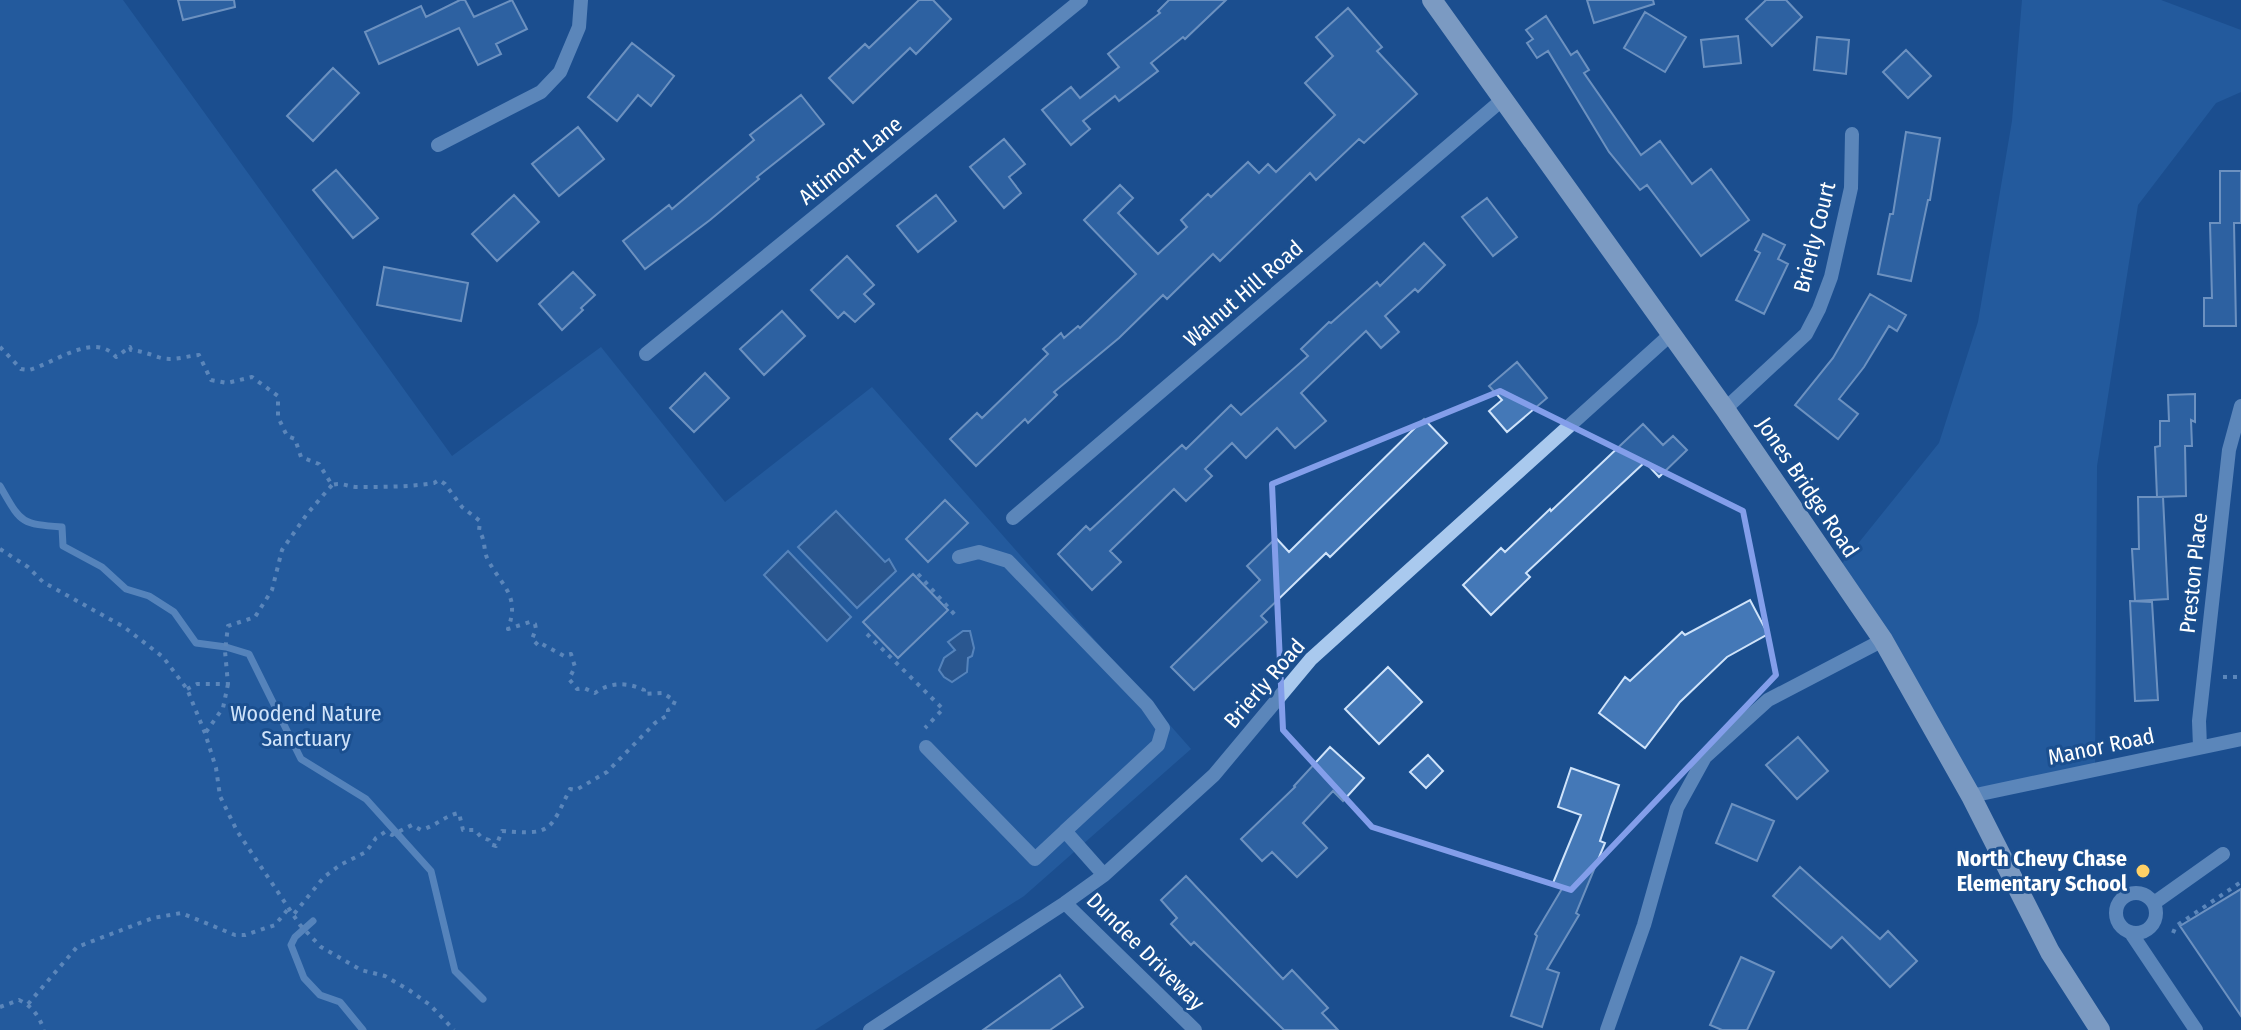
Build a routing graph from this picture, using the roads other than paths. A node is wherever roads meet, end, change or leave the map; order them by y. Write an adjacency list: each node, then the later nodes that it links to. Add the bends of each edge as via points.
1 (581, 0): 6 (street, via 575,38 560,72 541,92)
2 (1081, 0): 8 (street, Altimont Lane)
3 (1432, 0): 4 (main road, Jones Bridge Road)
4 (1502, 100): 7 (main road, Jones Bridge Road); 11 (street, Walnut Hill Road)
5 (1852, 134): 10 (street, Brierly Court, via 1851,188 1819,309 1806,334)
6 (438, 145)
7 (1670, 335): 10 (main road, Jones Bridge Road); 20 (street, Brierly Road, via 1311,659 1214,775)
8 (646, 354)
9 (2241, 406): 16 (street, Preston Place, via 2229,450)
10 (1725, 409): 13 (main road, Jones Bridge Road)
11 (1013, 518)
12 (959, 557): 18 (street, via 979,552 1008,561 1163,728 1158,745)
13 (1883, 640): 17 (main road, Jones Bridge Road); 26 (street, via 1768,700 1705,757 1677,808)
14 (2241, 739): 16 (street, Manor Road)
15 (926, 747): 18 (street, via 1035,859)
16 (2200, 747): 17 (street, Manor Road)
17 (1971, 796): 27 (main road, Jones Bridge Road, via 2050,952)
18 (1065, 831): 20 (street)
19 (2223, 854): 22 (street)
20 (1104, 875): 21 (street, Brierly Road)
21 (1065, 903): 24 (street, Brierly Road); 25 (street, Dundee Driveway)
22 (2154, 903): 23 (street, via 2152,926); 23 (street, via 2141,893 2119,901 2115,916)
23 (2131, 933): 28 (street)
24 (870, 1030)
25 (1195, 1030)
26 (1607, 1030)
27 (2100, 1030)
28 (2196, 1030)

